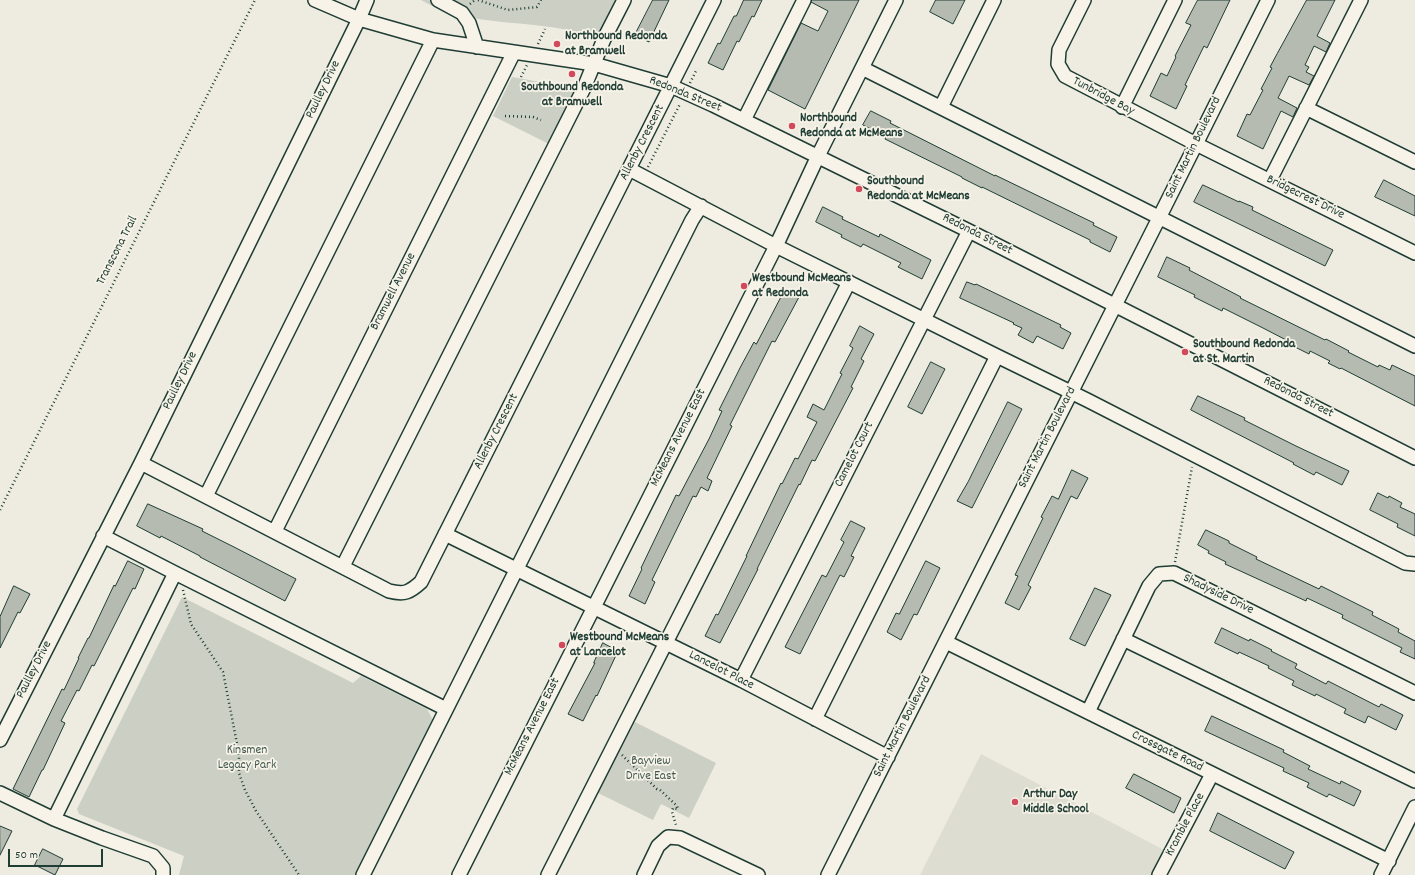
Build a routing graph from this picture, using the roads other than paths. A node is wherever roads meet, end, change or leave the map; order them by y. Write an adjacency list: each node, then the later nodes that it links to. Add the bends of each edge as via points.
1 (315, 0): 13 (street, Redonda Street)
2 (367, 0): 13 (street, Paulley Drive)
3 (438, 0): 15 (street, via 462,13 469,23)
4 (624, 0): 17 (street)
5 (714, 0): 19 (street, Allenby Crescent)
6 (804, 0): 23 (street)
7 (896, 0): 18 (street, McMeans Avenue East)
8 (994, 0): 20 (street)
9 (1084, 0): 21 (street, Tunbridge Bay, via 1059,50 1058,64 1065,76)
10 (1175, 0): 21 (street)
11 (1268, 0): 24 (street, Saint Martin Boulevard)
12 (1361, 0): 22 (street)
13 (359, 20): 14 (street, Redonda Street); 41 (street, Paulley Drive)
14 (433, 40): 15 (street, Redonda Street); 42 (street)
15 (476, 47): 16 (street, Redonda Street)
16 (514, 52): 17 (street, Redonda Street); 43 (street, Bramwell Avenue)
17 (594, 64): 19 (street, Redonda Street); 47 (street)
18 (862, 68): 20 (street); 25 (street, McMeans Avenue East)
19 (671, 86): 23 (street, Redonda Street); 27 (street, Allenby Crescent)
20 (941, 107): 30 (street)
21 (1122, 107): 24 (street, Tunbridge Bay)
22 (1306, 108): 26 (street); 28 (street)
23 (744, 120): 25 (street, Redonda Street)
24 (1196, 144): 28 (street, Bridgecrest Drive); 30 (street, Saint Martin Boulevard)
25 (818, 156): 31 (street, Redonda Street); 32 (street, McMeans Avenue East)
26 (1415, 162)
27 (629, 169): 29 (street); 44 (street, Allenby Crescent)
28 (1270, 180): 33 (street, Bridgecrest Drive)
29 (701, 206): 32 (street); 48 (street)
30 (1159, 218): 35 (street, Saint Martin Boulevard); 37 (street)
31 (969, 231): 35 (street, Redonda Street); 36 (street, Camelot Court)
32 (776, 246): 34 (street); 50 (street, McMeans Avenue East)
33 (1415, 253)
34 (849, 282): 36 (street); 52 (street)
35 (1115, 305): 39 (street, Saint Martin Boulevard); 40 (street, Redonda Street)
36 (923, 319): 38 (street); 54 (street, Camelot Court)
37 (1415, 346)
38 (997, 356): 39 (street); 58 (street)
39 (1071, 392): 46 (street, via 1405,562); 53 (street, Saint Martin Boulevard)
40 (1415, 458)
41 (141, 463): 42 (street, Allenby Crescent); 45 (street, Paulley Drive)
42 (206, 496): 43 (street, Allenby Crescent)
43 (275, 531): 47 (street, Allenby Crescent)
44 (445, 534): 47 (street, Allenby Crescent, via 421,582 412,590 400,594); 48 (street, Lancelot Place)
45 (103, 536): 49 (street); 59 (street, Paulley Drive)
46 (1415, 564)
47 (343, 566)
48 (517, 570): 50 (street, Lancelot Place); 56 (street)
49 (177, 574): 56 (street); 65 (street)
50 (594, 608): 52 (street, Lancelot Place); 70 (street, McMeans Avenue East)
51 (1123, 639): 55 (street, Shadyside Drive, via 1154,580 1159,574 1174,573); 57 (street, Shadyside Drive); 62 (street)
52 (665, 642): 54 (street, Lancelot Place); 71 (street)
53 (946, 642): 57 (street, Crossgate Road); 60 (street, Saint Martin Boulevard)
54 (741, 680): 58 (street, Lancelot Place)
55 (1415, 693)
56 (446, 709): 69 (street)
57 (1088, 712): 61 (street, Crossgate Road)
58 (815, 719): 60 (street, Lancelot Place)
59 (0, 740)
60 (888, 757): 74 (street, Saint Martin Boulevard)
61 (1212, 774): 66 (street, Crossgate Road); 75 (street, Kramble Place)
62 (1415, 782)
63 (0, 792): 65 (street)
64 (1415, 807): 66 (street)
65 (54, 819): 68 (street, via 153,856 163,868)
66 (1388, 861): 76 (street)
67 (739, 871): 72 (street, via 678,838 668,837 658,846); 73 (street)
68 (163, 875)
69 (363, 875)
70 (459, 875)
71 (548, 875)
72 (644, 875)
73 (758, 875)
74 (828, 875)
75 (1159, 875)
76 (1382, 875)

